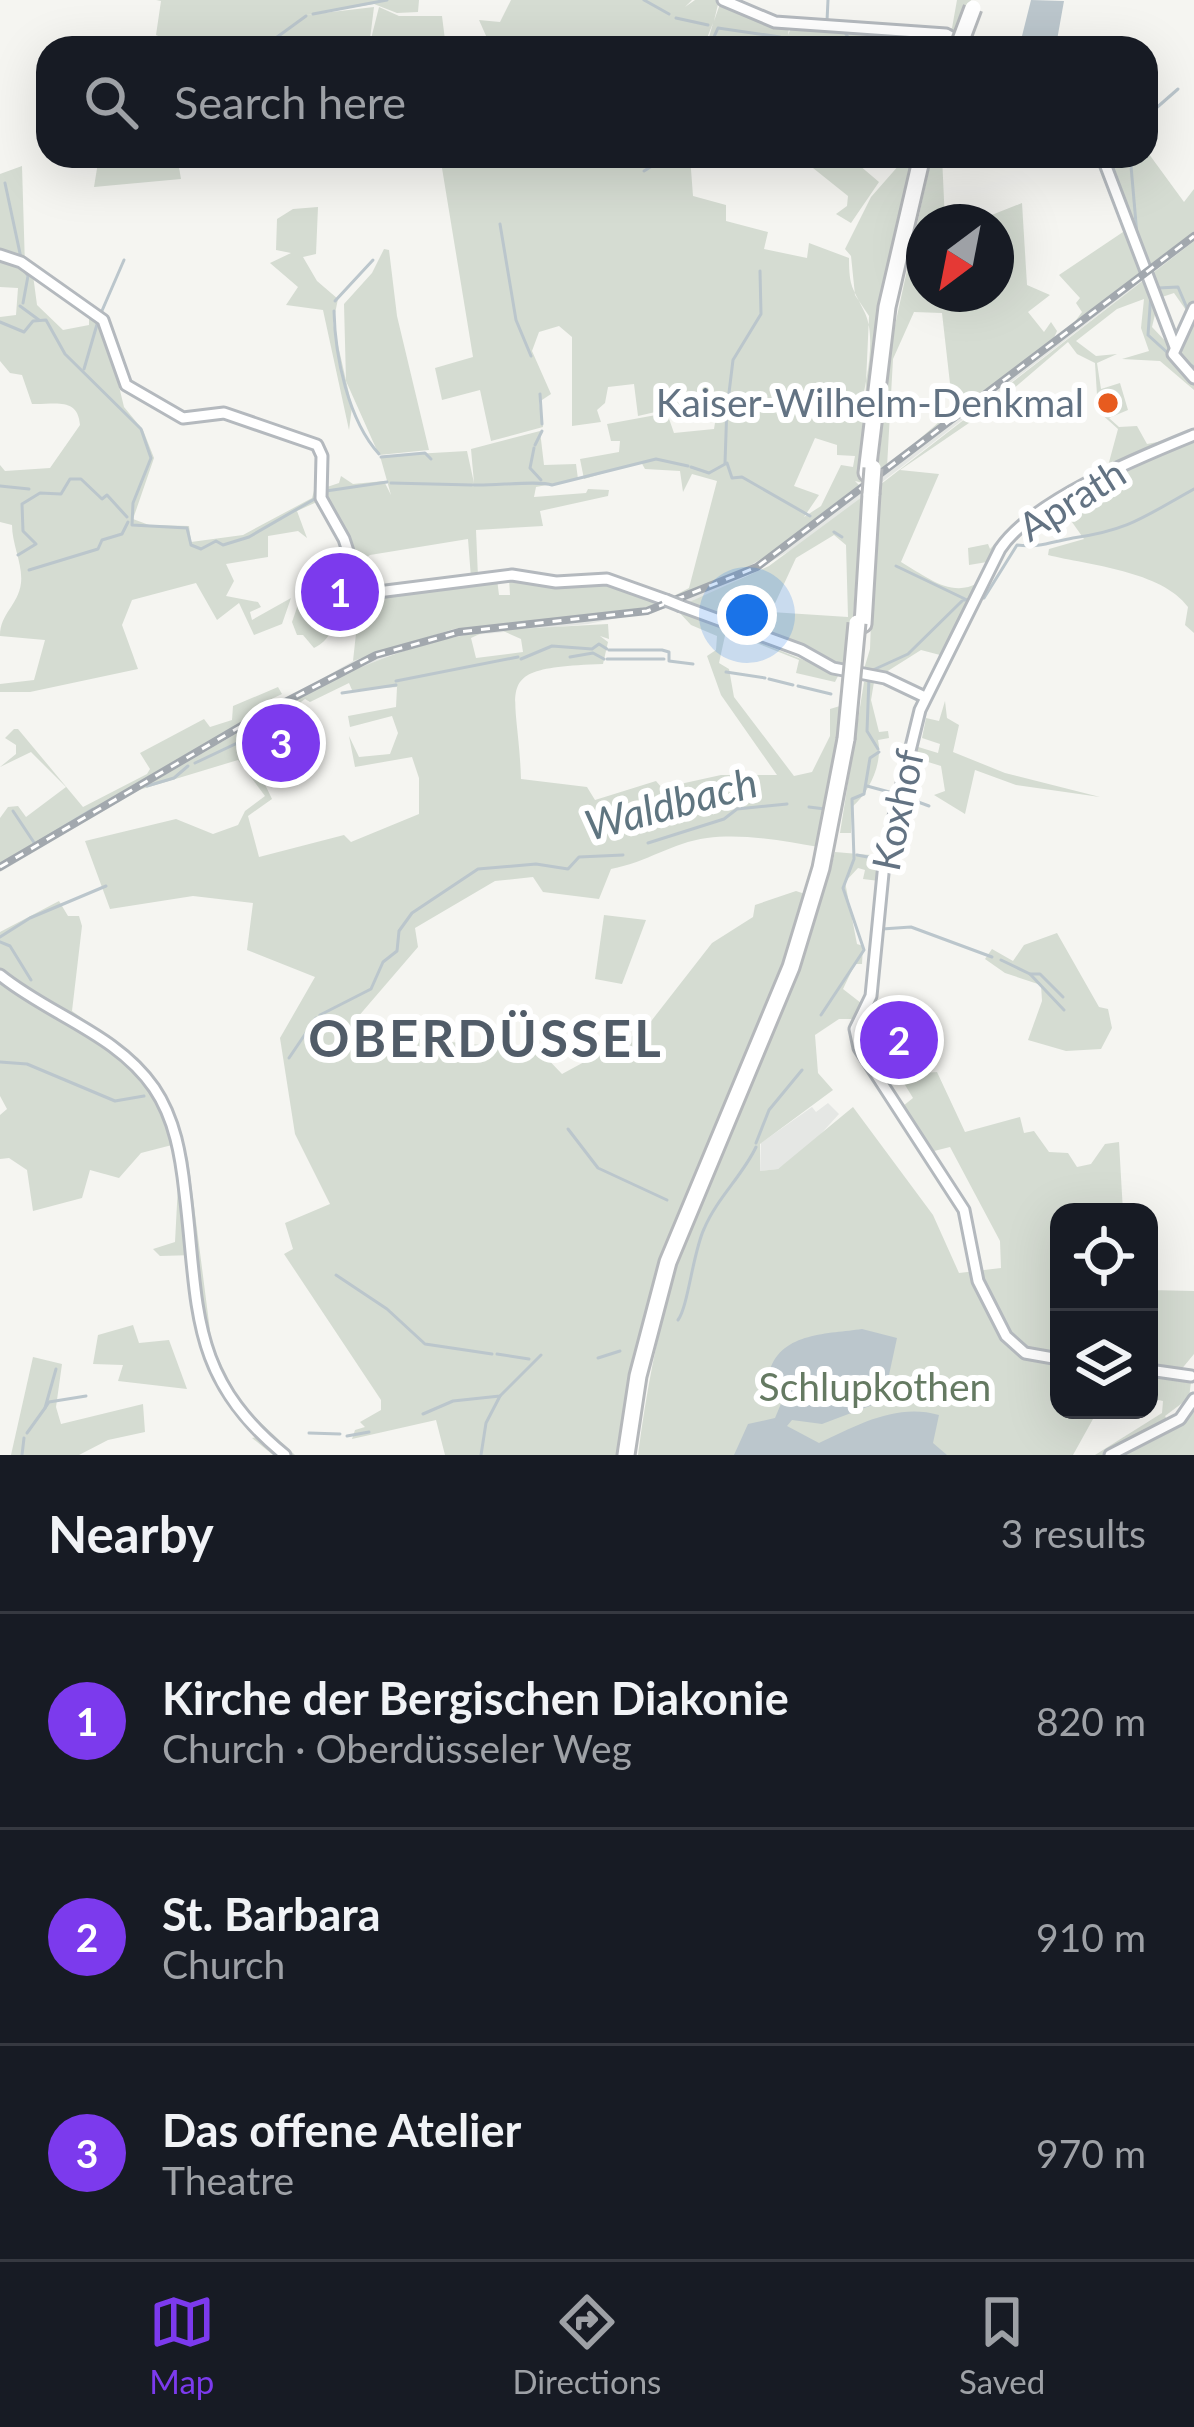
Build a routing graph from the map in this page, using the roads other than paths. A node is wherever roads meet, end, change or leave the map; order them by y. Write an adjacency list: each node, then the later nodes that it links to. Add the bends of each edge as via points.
1 (723, 0): 3 (main road, via 775,22)
2 (978, 5): 4 (highway, bridge)
3 (949, 36)
4 (968, 36)
5 (922, 168): 20 (highway, bridge, via 887,307 849,739 824,869 680,1228)
6 (1107, 168): 9 (main road)
7 (0, 255): 13 (main road, bridge, via 103,320 126,385 183,418 224,413 313,442 322,456 320,496 362,594 512,574 607,579)
8 (1192, 312): 9 (main road)
9 (1175, 347): 10 (main road, via 1174,360)
10 (1194, 378)
11 (1194, 436): 12 (main road, Aprath, via 1029,521 1003,545)
12 (975, 598): 13 (main road, Koxhof)
13 (925, 697): 15 (main road, Koxhof, via 885,853 871,998 855,1036 964,1210 978,1281 1006,1336 1025,1353)
14 (0, 975): 19 (main road, via 112,1046 158,1094 180,1158 208,1359 231,1402)
15 (1050, 1357)
16 (1158, 1371): 17 (main road)
17 (1193, 1374)
18 (1194, 1399): 21 (main road, via 1180,1419)
19 (286, 1455)
20 (629, 1455)
21 (1110, 1455)

